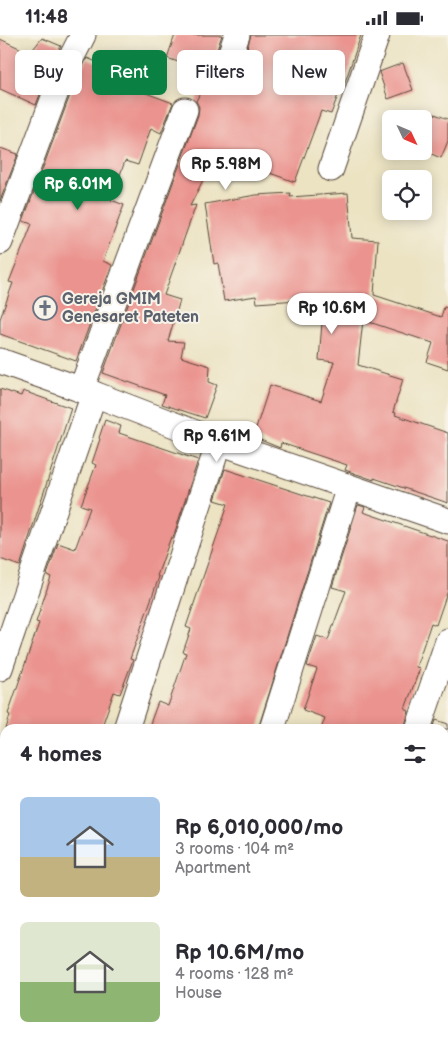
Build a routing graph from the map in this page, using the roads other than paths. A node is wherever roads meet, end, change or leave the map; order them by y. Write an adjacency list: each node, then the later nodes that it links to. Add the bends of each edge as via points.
1 (83, 35): 7 (street, via 62,76)
2 (237, 35): 4 (street)
3 (377, 35): 6 (street)
4 (232, 50)
5 (184, 110): 9 (street)
6 (331, 169)
7 (0, 242)
8 (0, 361): 9 (street)
9 (88, 392): 10 (street); 14 (street)
10 (219, 442): 11 (street); 15 (street)
11 (348, 487): 12 (street); 16 (street)
12 (448, 521)
13 (448, 641): 17 (street)
14 (0, 668)
15 (128, 724)
16 (274, 724)
17 (420, 724)

